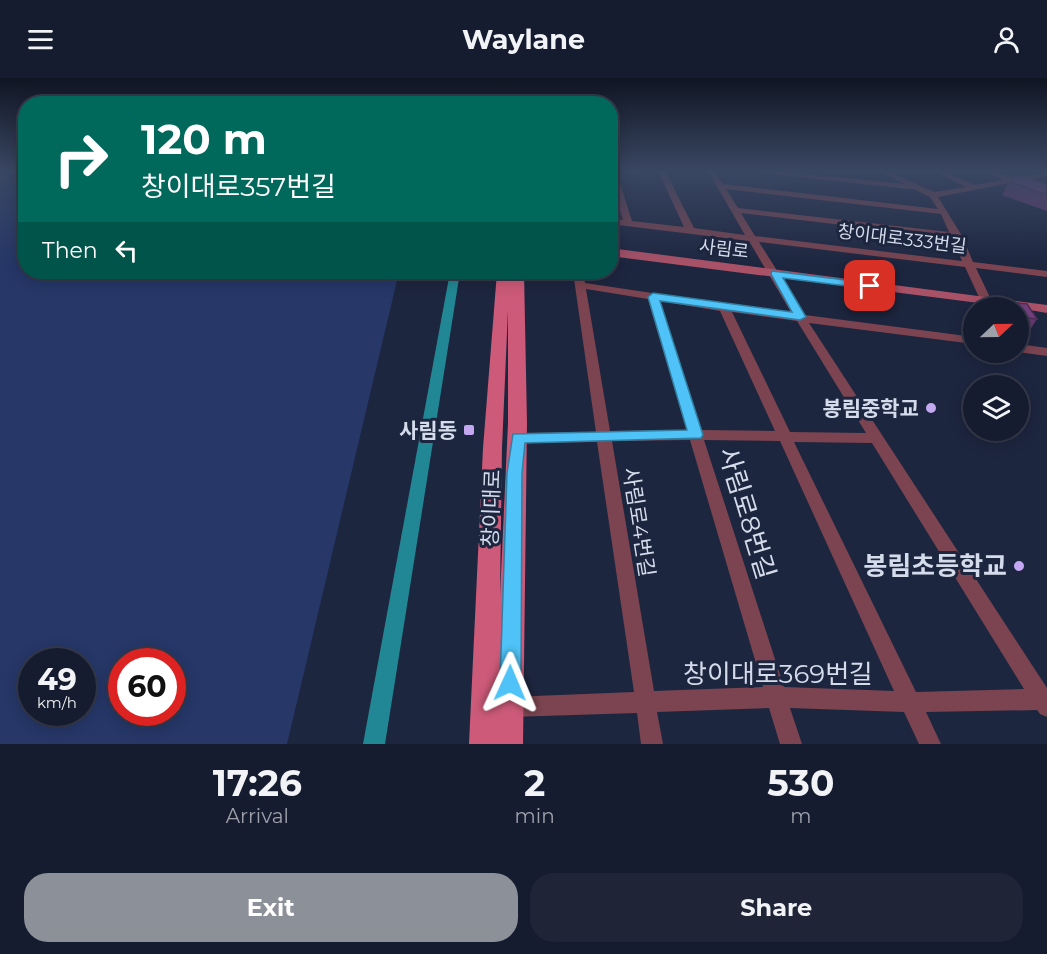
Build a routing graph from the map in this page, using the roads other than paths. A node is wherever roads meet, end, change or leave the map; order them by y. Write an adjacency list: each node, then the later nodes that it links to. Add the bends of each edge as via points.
1 (622, 202): 9 (street)
2 (677, 202): 10 (street)
3 (731, 202): 6 (street)
4 (859, 202): 7 (street)
5 (938, 202): 7 (street)
6 (736, 210): 11 (street); 12 (street)
7 (944, 212): 11 (street)
8 (618, 222): 9 (street, 창이대로333번길)
9 (628, 223): 10 (street, 창이대로333번길)
10 (690, 230): 12 (street, 창이대로333번길)
11 (957, 236): 14 (street)
12 (752, 237): 14 (street, 창이대로333번길); 15 (street)
13 (618, 253): 15 (street, 사림로)
14 (969, 264): 16 (street, 창이대로333번길); 22 (street)
15 (776, 274): 23 (street, 사림로); 27 (street)
16 (1047, 274)
17 (503, 279): 41 (main road, 창이대로, via 493,387)
18 (517, 279): 33 (main road, 창이대로, via 514,378)
19 (579, 279): 31 (street, 사림로4번길)
20 (583, 279): 21 (street)
21 (653, 297): 24 (street); 32 (street, 사림로8번길)
22 (984, 297)
23 (963, 301)
24 (724, 308): 27 (street); 34 (street)
25 (1029, 308): 26 (street, 사림로)
26 (1047, 309)
27 (800, 317): 28 (street); 35 (street)
28 (963, 340)
29 (1029, 350): 30 (street)
30 (1047, 352)
31 (604, 435): 32 (street); 33 (street); 37 (street, 사림로4번길)
32 (696, 435): 34 (street); 36 (street, 사림로8번길)
33 (518, 438): 40 (main road, 창이대로)
34 (785, 438): 35 (street); 38 (street)
35 (876, 438): 39 (street)
36 (777, 697): 37 (street, 창이대로369번길); 38 (street, 창이대로369번길); 44 (street, 사림로8번길)
37 (645, 702): 40 (street, 창이대로369번길); 43 (street, 사림로4번길)
38 (910, 702): 39 (street, 창이대로369번길); 45 (street)
39 (1045, 702)
40 (510, 707): 42 (main road, 창이대로)
41 (483, 744)
42 (509, 744)
43 (652, 744)
44 (791, 744)
45 (930, 744)

